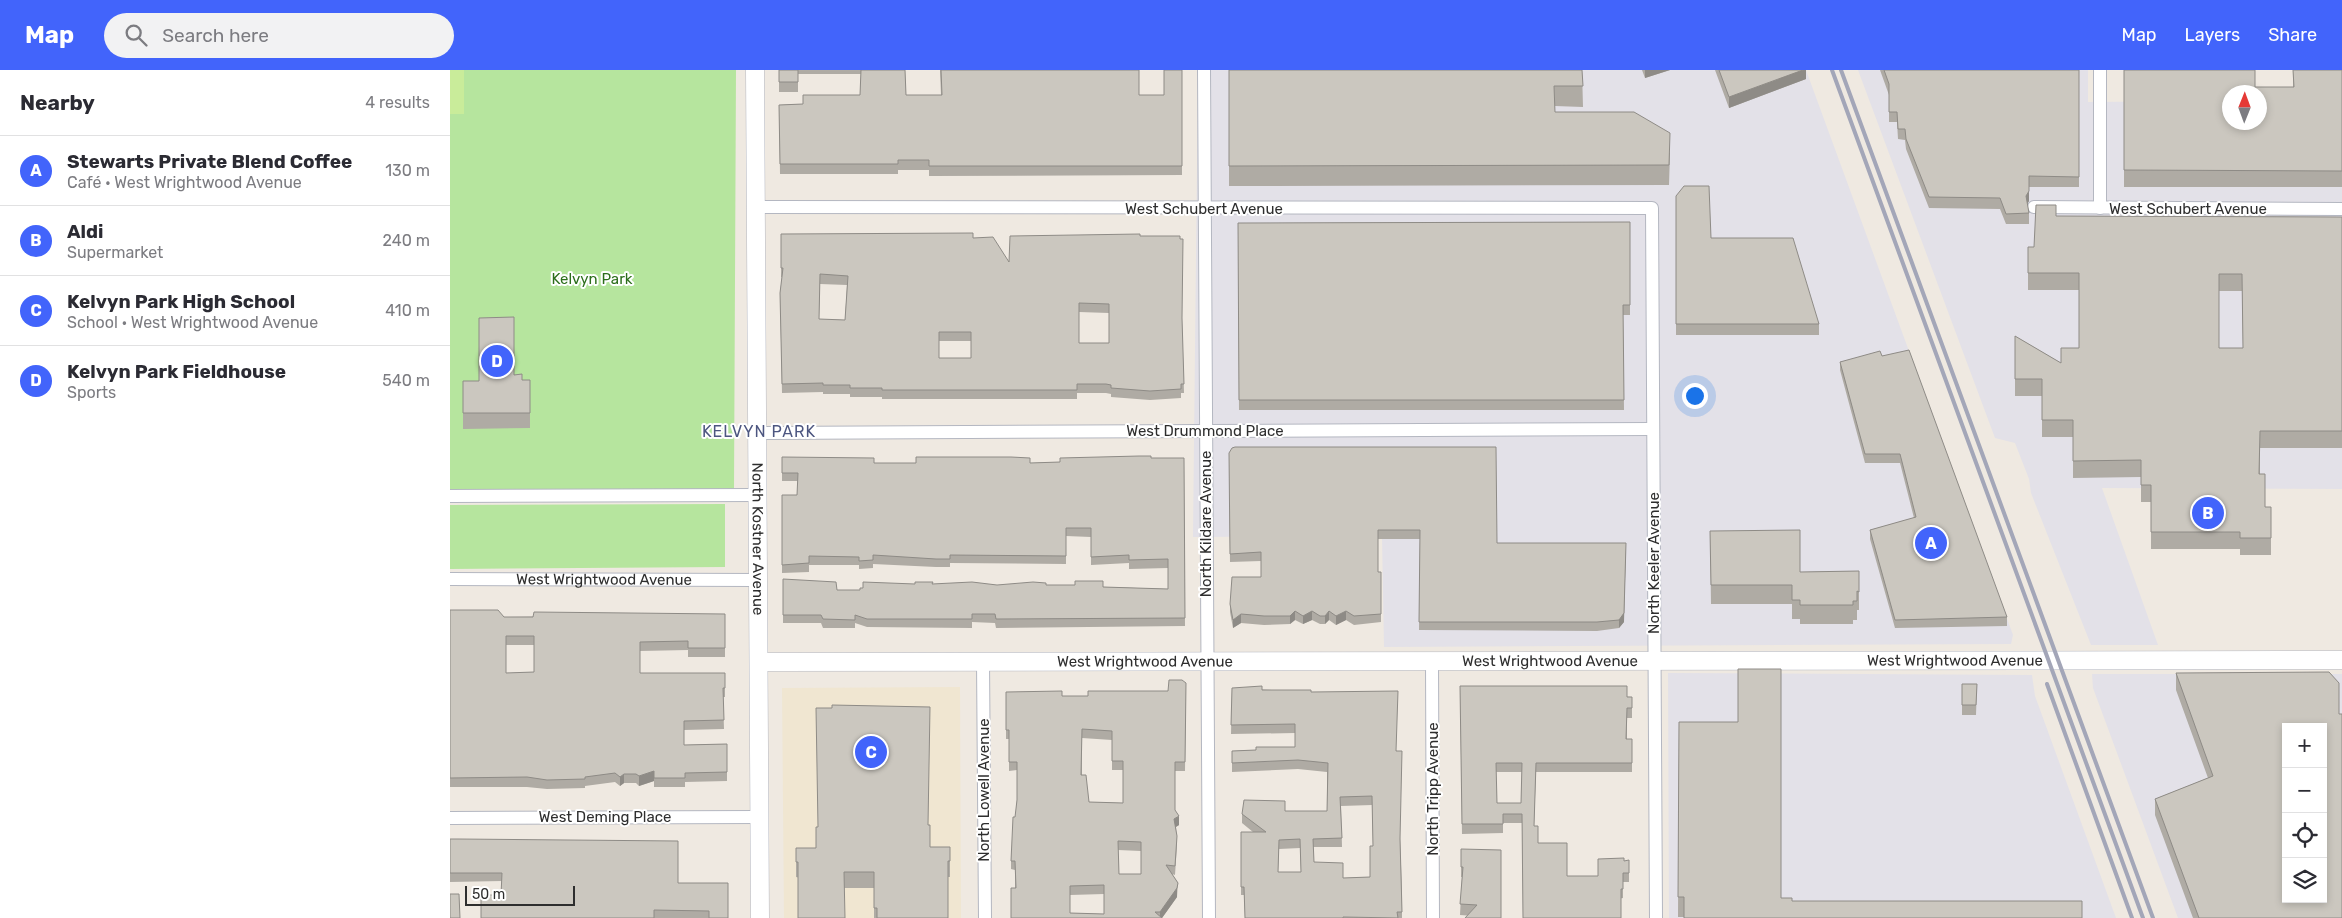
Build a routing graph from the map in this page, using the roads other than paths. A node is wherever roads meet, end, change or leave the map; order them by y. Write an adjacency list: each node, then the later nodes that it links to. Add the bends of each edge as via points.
1 (755, 70): 4 (street, North Kostner Avenue)
2 (1204, 70): 8 (street, North Kildare Avenue)
3 (2100, 70): 7 (street)
4 (756, 207): 8 (street, West Schubert Avenue); 12 (street, North Kostner Avenue)
5 (2034, 207): 7 (street, West Schubert Avenue)
6 (1652, 208): 8 (street, West Schubert Avenue); 10 (street, North Keeler Avenue)
7 (2100, 208): 9 (street, West Schubert Avenue)
8 (1204, 209): 11 (street, North Kildare Avenue)
9 (2342, 209)
10 (1653, 429): 11 (street, West Drummond Place); 17 (street, North Keeler Avenue)
11 (1206, 431): 12 (street, West Drummond Place); 20 (street, North Kildare Avenue)
12 (757, 433): 13 (street, North Kostner Avenue)
13 (757, 495): 14 (street); 16 (street, North Kostner Avenue)
14 (450, 496)
15 (450, 579): 16 (street, West Wrightwood Avenue)
16 (758, 580): 22 (street, North Kostner Avenue)
17 (1654, 660): 18 (street, West Wrightwood Avenue); 21 (street, West Wrightwood Avenue); 29 (street, North Keeler Avenue)
18 (2342, 660)
19 (984, 661): 20 (street, West Wrightwood Avenue); 22 (street, West Wrightwood Avenue); 26 (street, North Lowell Avenue)
20 (1207, 661): 21 (street, West Wrightwood Avenue); 27 (street, North Kildare Avenue)
21 (1432, 661): 28 (street, North Tripp Avenue)
22 (758, 662): 24 (street, North Kostner Avenue)
23 (450, 818): 24 (street, West Deming Place)
24 (760, 818): 25 (street, North Kostner Avenue)
25 (760, 918)
26 (985, 918)
27 (1209, 918)
28 (1434, 918)
29 (1656, 918)

